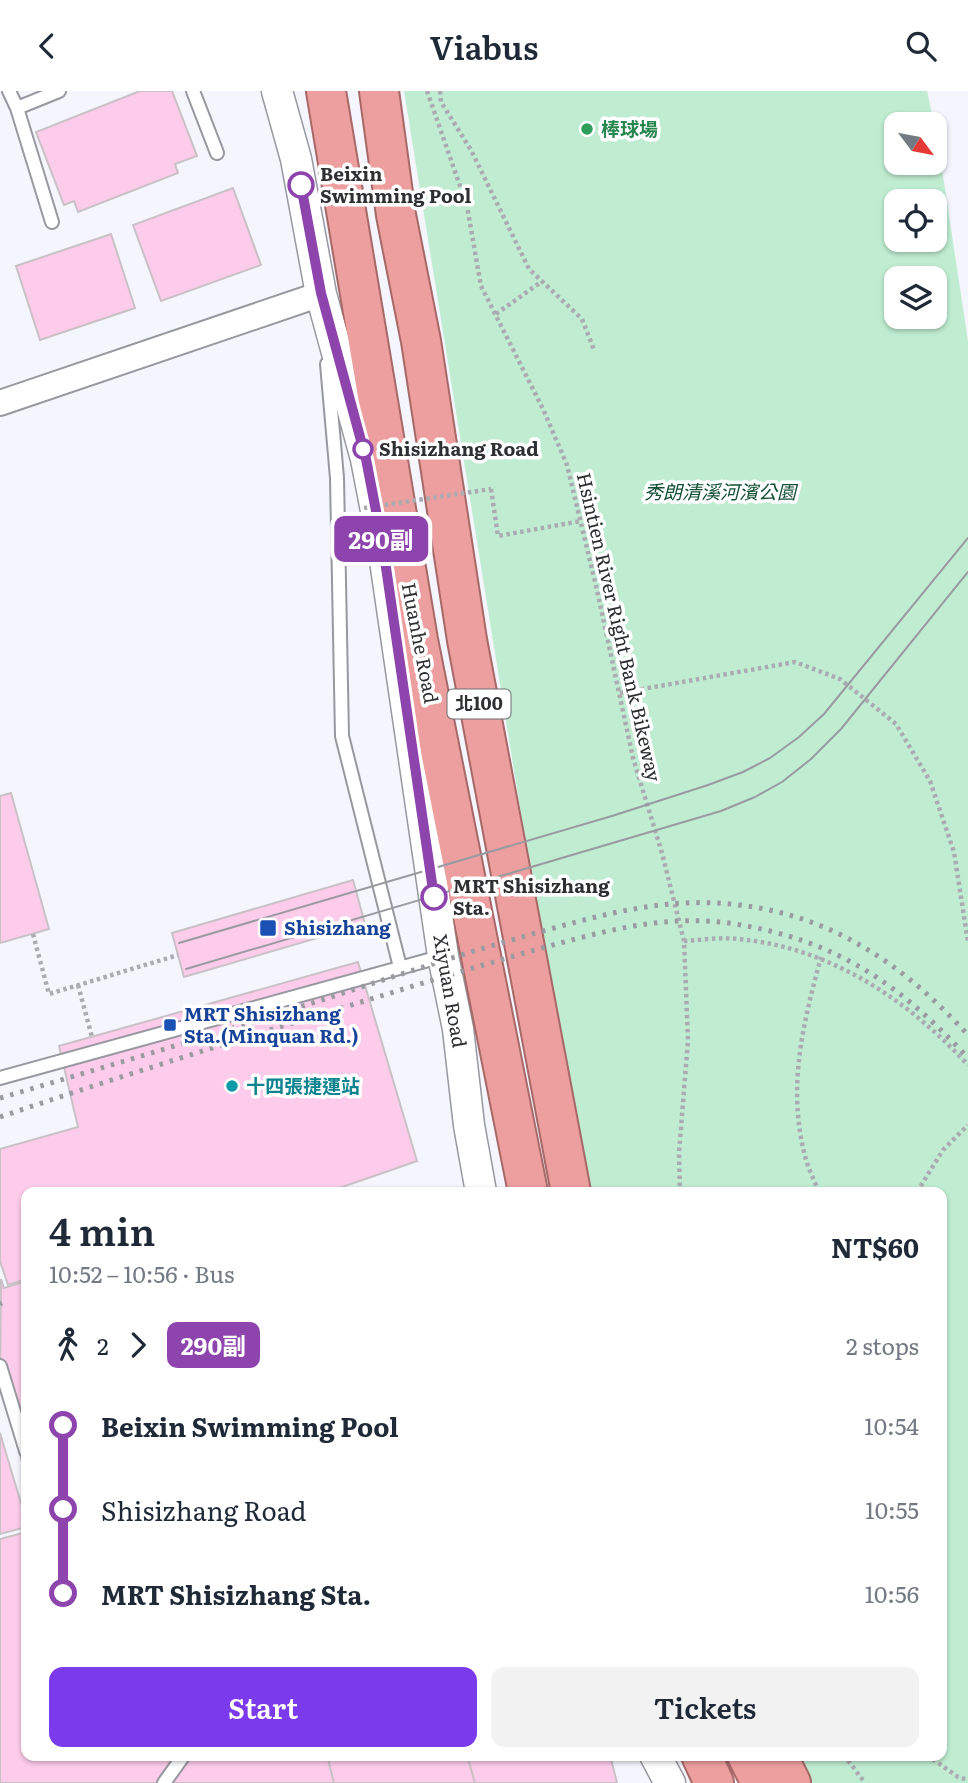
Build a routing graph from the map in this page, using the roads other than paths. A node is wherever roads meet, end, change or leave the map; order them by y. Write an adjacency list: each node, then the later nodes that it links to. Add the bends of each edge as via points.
1 (9, 91): 8 (lane)
2 (60, 91): 8 (lane)
3 (193, 91): 9 (lane)
4 (277, 91): 12 (street, Xiyuan Road, via 296,159)
5 (364, 91): 10 (highway)
6 (379, 91): 10 (highway, 北100)
7 (329, 102): 14 (highway, Huanhe Road / 北100)
8 (17, 108): 11 (lane)
9 (217, 153)
10 (396, 215): 23 (highway, 北100, via 421,341 467,640)
11 (52, 222)
12 (321, 293): 13 (street); 17 (street, Xiyuan Road, via 366,459 380,535); 18 (lane, via 337,478 342,736)
13 (0, 403)
14 (418, 640): 15 (lane); 22 (highway, Huanhe Road / 北100)
15 (432, 779)
16 (437, 821): 19 (lane)
17 (443, 956): 18 (lane); 19 (street, Xiyuan Road)
18 (400, 967): 20 (lane)
19 (458, 1029): 21 (street, Xiyuan Road)
20 (0, 1078)
21 (480, 1187)
22 (527, 1187)
23 (570, 1187)
24 (0, 1366): 25 (lane)
25 (21, 1435)
26 (180, 1761): 31 (lane)
27 (658, 1761): 32 (street)
28 (704, 1761): 33 (highway)
29 (750, 1761): 34 (highway)
30 (780, 1761): 35 (highway)
31 (164, 1783)
32 (670, 1783)
33 (714, 1783)
34 (761, 1783)
35 (791, 1783)

